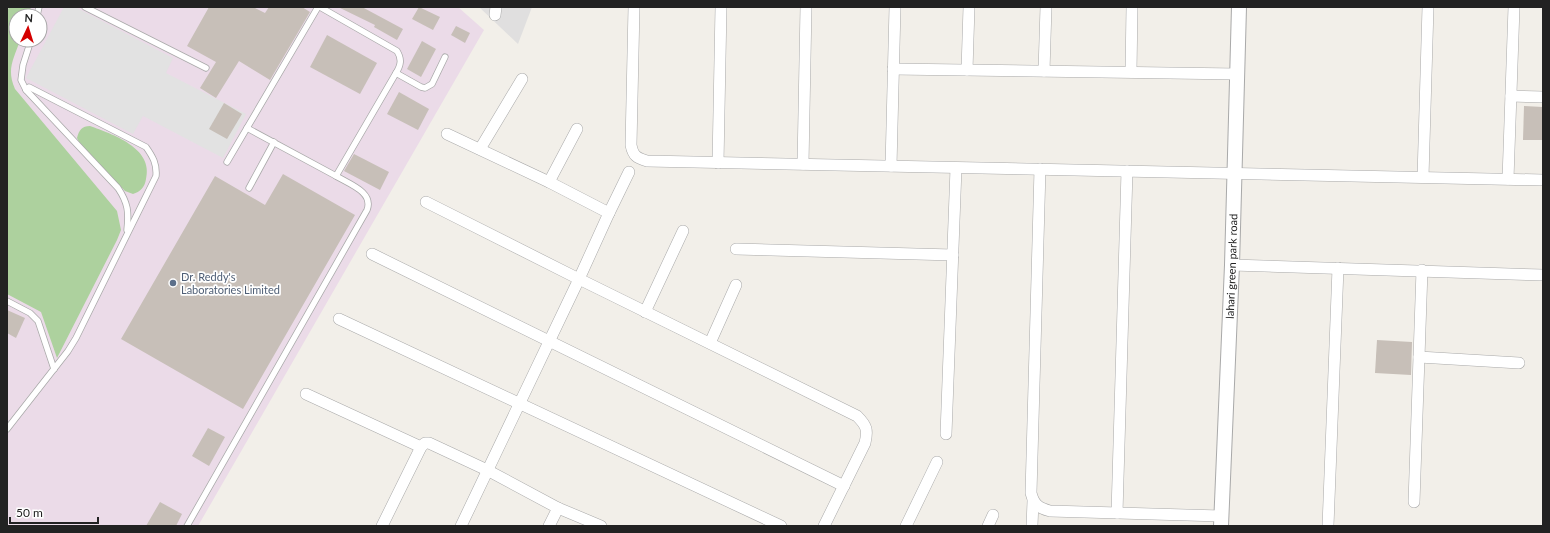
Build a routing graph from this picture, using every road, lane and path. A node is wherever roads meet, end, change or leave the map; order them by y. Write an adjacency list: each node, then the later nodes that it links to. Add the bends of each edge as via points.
1 (85, 7): 15 (lane)
2 (319, 7): 20 (lane, via 397,51 400,65); 26 (lane)
3 (634, 7): 32 (street, via 631,145 633,153 647,161)
4 (721, 7): 32 (street)
5 (806, 7): 33 (street)
6 (895, 7): 16 (street)
7 (969, 7): 17 (street)
8 (1046, 7): 18 (street)
9 (1132, 7): 19 (street)
10 (1239, 7): 21 (street, lahari green park road)
11 (1428, 7): 41 (street)
12 (1514, 7): 24 (street)
13 (28, 48): 23 (lane, via 21,80)
14 (445, 57): 20 (lane, via 432,84 425,88)
15 (206, 68)
16 (893, 69): 17 (street); 34 (street)
17 (968, 70): 18 (street)
18 (1044, 71): 19 (street)
19 (1130, 72): 21 (street)
20 (396, 73): 40 (lane)
21 (1237, 74): 39 (street, lahari green park road)
22 (522, 79): 30 (street)
23 (26, 90): 49 (lane, via 118,188 125,199 127,209); 49 (lane, via 29,87 146,147 153,157 157,166 156,176)
24 (1511, 96): 25 (street); 42 (street)
25 (1543, 97)
26 (247, 128): 29 (lane); 31 (lane)
27 (577, 129): 44 (street)
28 (447, 134): 30 (street)
29 (274, 142): 40 (lane); 45 (lane)
30 (480, 149): 44 (street)
31 (227, 162)
32 (718, 163): 33 (street)
33 (803, 164): 34 (street)
34 (891, 166): 35 (street)
35 (956, 168): 36 (street); 52 (street)
36 (1040, 169): 37 (street); 75 (street, via 1031,493)
37 (1127, 171): 39 (street); 78 (street)
38 (629, 172): 47 (street)
39 (1234, 173): 41 (street); 53 (street, lahari green park road)
40 (336, 176): 81 (lane, via 365,193 369,199 367,210)
41 (1423, 177): 42 (street)
42 (1508, 179): 43 (street)
43 (1543, 180)
44 (549, 182): 47 (street)
45 (249, 188)
46 (426, 202): 57 (street)
47 (609, 213): 57 (street)
48 (682, 231): 60 (street)
49 (126, 234): 66 (lane, via 76,338)
50 (736, 248): 52 (street)
51 (372, 254): 62 (street)
52 (953, 255): 70 (street)
53 (1232, 265): 54 (street); 80 (street, lahari green park road)
54 (1338, 268): 55 (street); 91 (street)
55 (1422, 270): 56 (street); 64 (street)
56 (1543, 274)
57 (579, 279): 60 (street); 62 (street)
58 (736, 285): 63 (street)
59 (7, 301): 66 (lane, via 30,313 38,321)
60 (645, 312): 63 (street)
61 (339, 319): 68 (street)
62 (550, 341): 68 (street); 74 (street)
63 (710, 343): 74 (street, via 857,416 864,423 867,433 865,443)
64 (1419, 357): 65 (street); 76 (street)
65 (1519, 362)
66 (54, 369): 69 (lane)
67 (306, 394): 71 (street)
68 (520, 404): 73 (street); 86 (street)
69 (7, 429)
70 (946, 434)
71 (421, 447): 73 (street, via 424,443 429,443); 82 (street)
72 (938, 462): 88 (street)
73 (487, 470): 77 (street); 83 (street)
74 (844, 486): 87 (street)
75 (1033, 501): 78 (street, via 1038,508 1050,511); 90 (street)
76 (1414, 502)
77 (558, 508): 84 (street); 85 (street)
78 (1117, 513): 80 (street)
79 (993, 515): 89 (street)
80 (1221, 521)
81 (187, 526)
82 (382, 526)
83 (461, 526)
84 (549, 526)
85 (601, 526)
86 (781, 526)
87 (824, 526)
88 (906, 526)
89 (988, 526)
90 (1032, 526)
91 (1328, 526)

